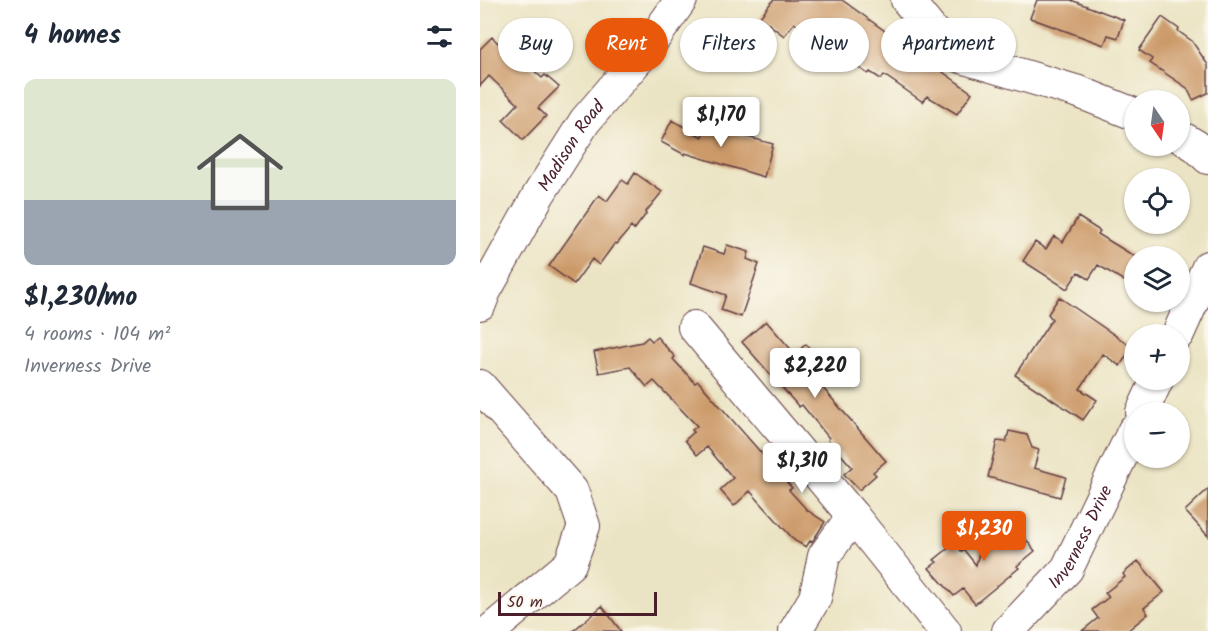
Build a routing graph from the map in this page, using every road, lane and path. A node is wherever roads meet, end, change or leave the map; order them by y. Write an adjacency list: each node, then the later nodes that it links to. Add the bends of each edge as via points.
1 (681, 0): 7 (street, Madison Road, via 645,51 585,121 539,194)
2 (907, 0): 3 (street, via 951,54 1079,92)
3 (1124, 110)
4 (1190, 142): 5 (street)
5 (1208, 158)
6 (1208, 267): 8 (street)
7 (480, 304)
8 (1182, 324)
9 (694, 327): 12 (street)
10 (480, 386): 13 (street, via 572,490 584,526 570,564)
11 (1124, 451): 16 (street, Inverness Drive, via 1067,569)
12 (853, 516): 14 (street, via 824,556 815,598); 15 (street)
13 (490, 631)
14 (795, 631)
15 (945, 631)
16 (1008, 631)

